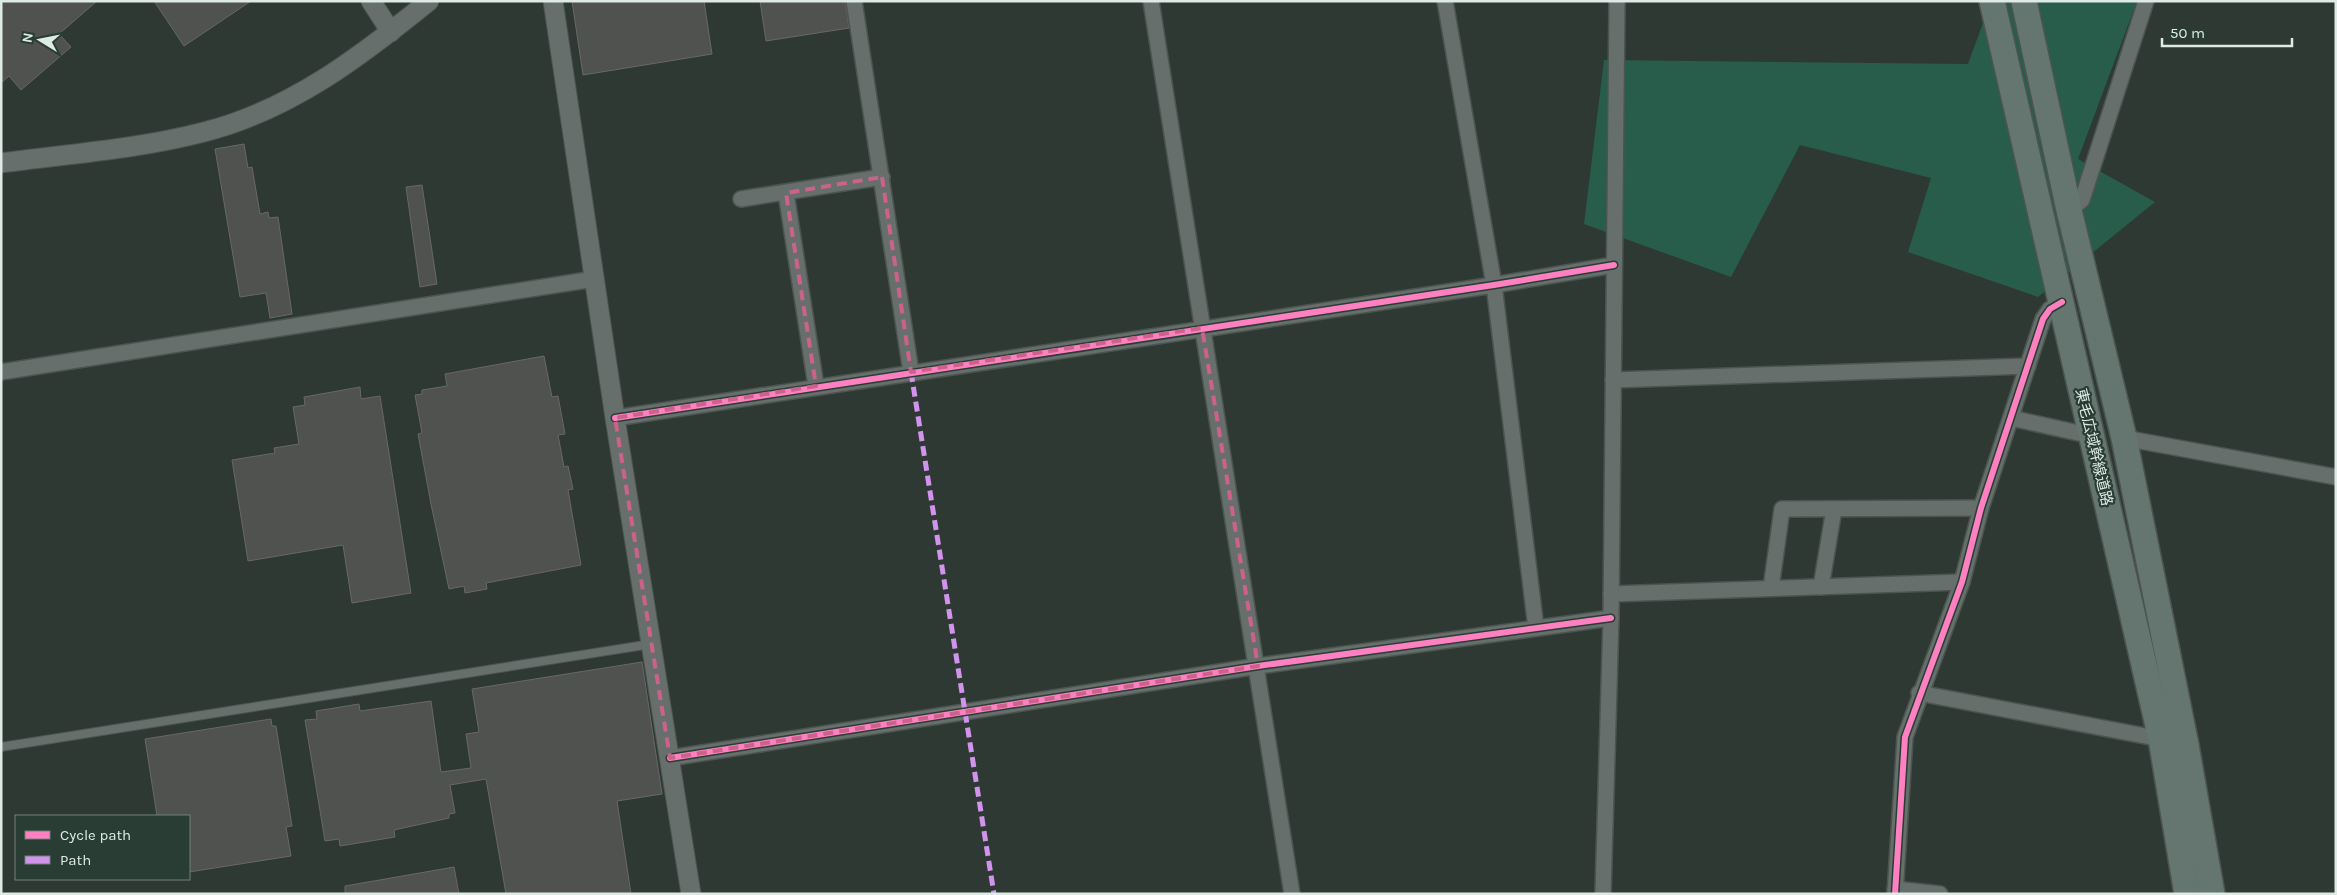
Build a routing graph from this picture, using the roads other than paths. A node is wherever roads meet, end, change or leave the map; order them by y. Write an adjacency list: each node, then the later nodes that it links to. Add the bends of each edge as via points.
1 (371, 1): 11 (street)
2 (429, 1): 11 (street)
3 (553, 1): 18 (street)
4 (854, 1): 13 (street)
5 (1151, 1): 21 (street)
6 (1445, 1): 19 (street)
7 (1617, 1): 17 (street)
8 (1992, 1): 20 (highway, 東毛広域幹線道路)
9 (2024, 1): 16 (highway, 東毛広域幹線道路)
10 (2146, 1): 16 (street, via 2082,200)
11 (390, 32): 12 (street, via 324,80 243,120 161,141)
12 (1, 163)
13 (882, 178): 14 (street); 24 (street)
14 (786, 193): 15 (street); 26 (street)
15 (741, 199)
16 (2069, 210): 30 (highway, 東毛広域幹線道路)
17 (1614, 265): 19 (street); 25 (street)
18 (594, 279): 23 (street); 27 (street)
19 (1494, 285): 21 (street); 39 (street)
20 (2062, 302): 22 (street, via 2050,309 2043,319); 29 (highway, 東毛広域幹線道路)
21 (1202, 328): 24 (street); 41 (street)
22 (2028, 366): 25 (street); 28 (street)
23 (1, 372)
24 (911, 372): 26 (street)
25 (1614, 380): 37 (street)
26 (816, 386): 27 (street)
27 (615, 418): 40 (street)
28 (2011, 418): 29 (street); 32 (street)
29 (2092, 436): 43 (highway, 東毛広域幹線道路)
30 (2124, 438): 31 (street); 52 (highway, 東毛広域幹線道路, via 2186,745)
31 (2336, 478)
32 (1982, 508): 33 (street); 34 (street)
33 (1834, 509): 35 (street); 36 (street, via 1782,509)
34 (1962, 582): 35 (street); 42 (street)
35 (1821, 587): 36 (street)
36 (1771, 588): 37 (street)
37 (1611, 594): 38 (street)
38 (1611, 618): 39 (street); 49 (street)
39 (1536, 628): 41 (street)
40 (653, 644): 44 (lane); 45 (street)
41 (1258, 666): 45 (street); 48 (street)
42 (1919, 693): 43 (street); 46 (street, via 1905,737)
43 (2161, 739): 51 (highway, 東毛広域幹線道路)
44 (1, 747)
45 (670, 758): 47 (street)
46 (1895, 891): 50 (street)
47 (691, 894)
48 (1292, 894)
49 (1603, 894)
50 (1940, 894)
51 (2187, 894)
52 (2212, 894)

